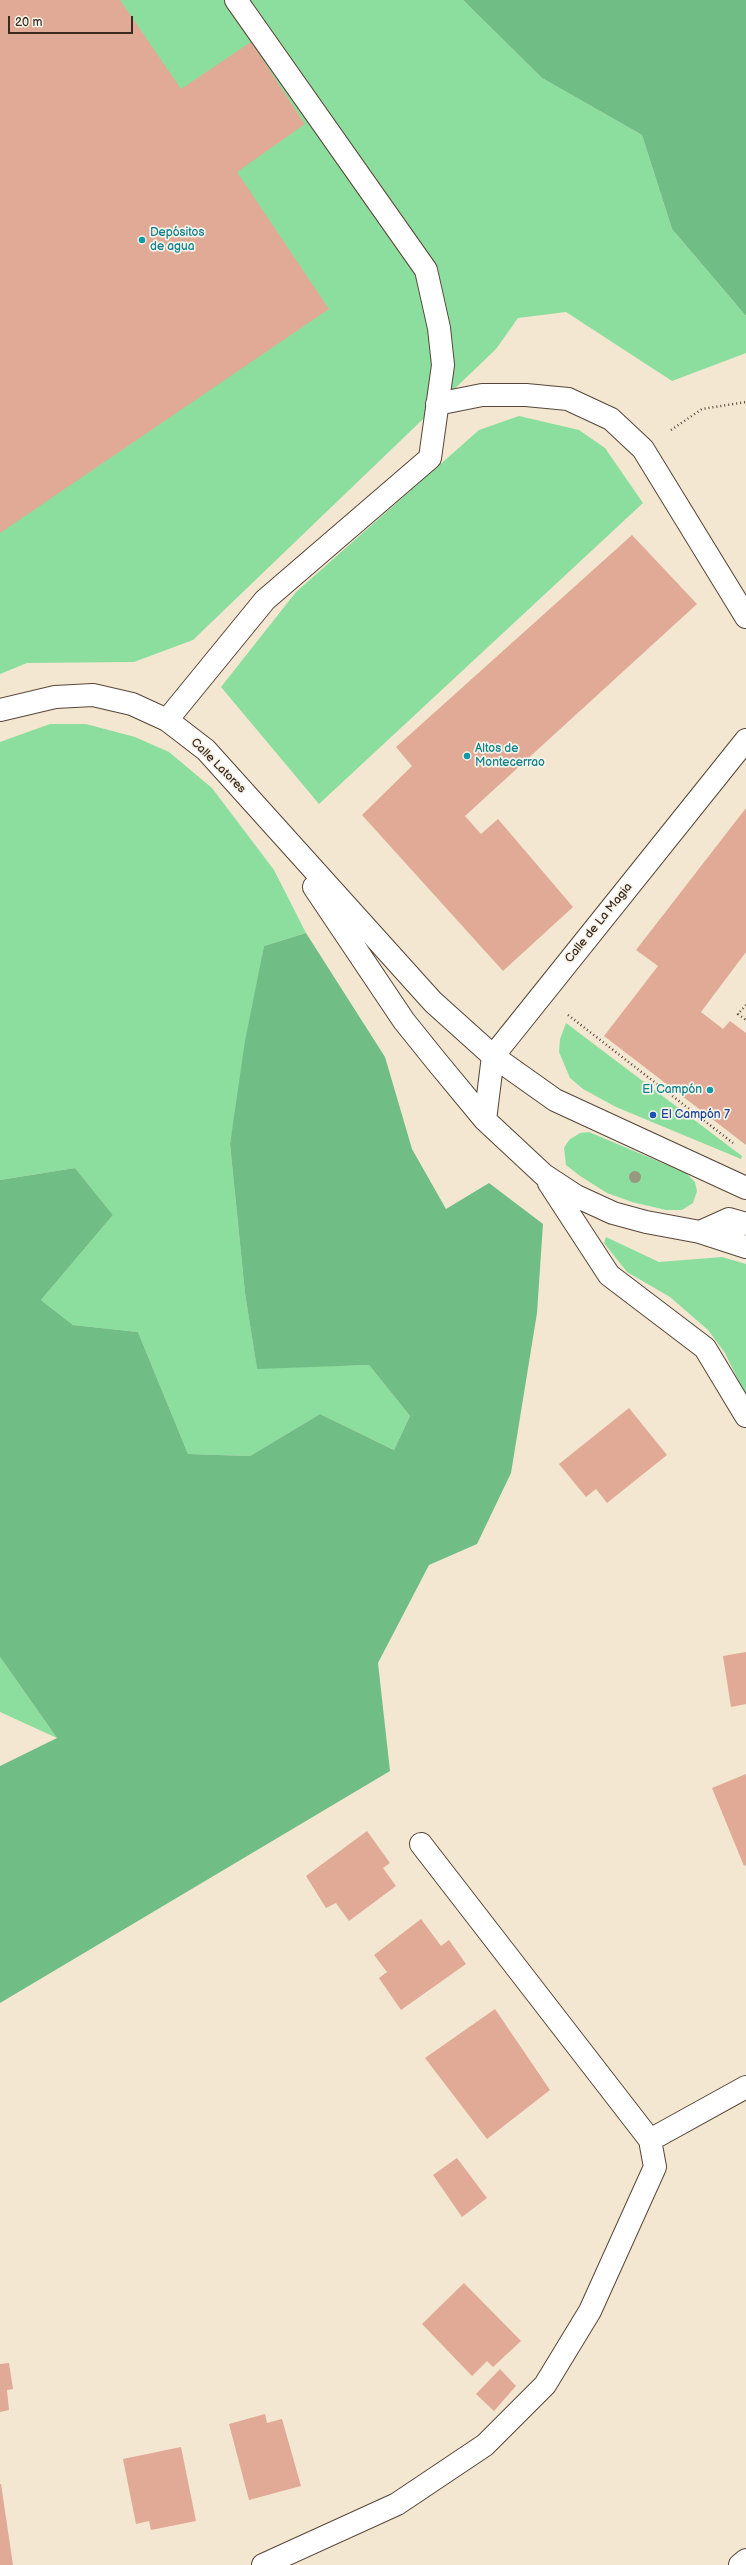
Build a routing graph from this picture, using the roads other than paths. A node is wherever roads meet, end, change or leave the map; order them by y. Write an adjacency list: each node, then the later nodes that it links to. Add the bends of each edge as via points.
1 (236, 0): 2 (street, via 426,270 440,328 443,364)
2 (437, 404): 3 (street, via 482,395 526,395 568,399 611,419 643,449); 5 (street, via 430,458 265,600)
3 (746, 617)
4 (0, 710): 5 (street, Calle Latores, via 55,697 93,695 132,704)
5 (167, 720): 7 (street, Calle Latores, via 206,750)
6 (746, 740): 8 (street, Calle de La Magia)
7 (268, 820): 8 (street, via 432,1002); 9 (street, via 404,1022)
8 (493, 1056): 9 (street); 11 (street, via 555,1100)
9 (485, 1120): 10 (street)
10 (544, 1175): 13 (street, via 576,1196 613,1213); 15 (street, via 609,1275 705,1348)
11 (746, 1188)
12 (746, 1224): 13 (street, via 729,1219)
13 (700, 1232): 14 (street)
14 (746, 1247)
15 (746, 1416)
16 (421, 1844): 18 (street)
17 (746, 2087): 18 (street)
18 (650, 2140): 20 (street, via 655,2167 590,2311 545,2385 485,2445 397,2504)
19 (746, 2560): 21 (street)
20 (263, 2565)
21 (740, 2565)

